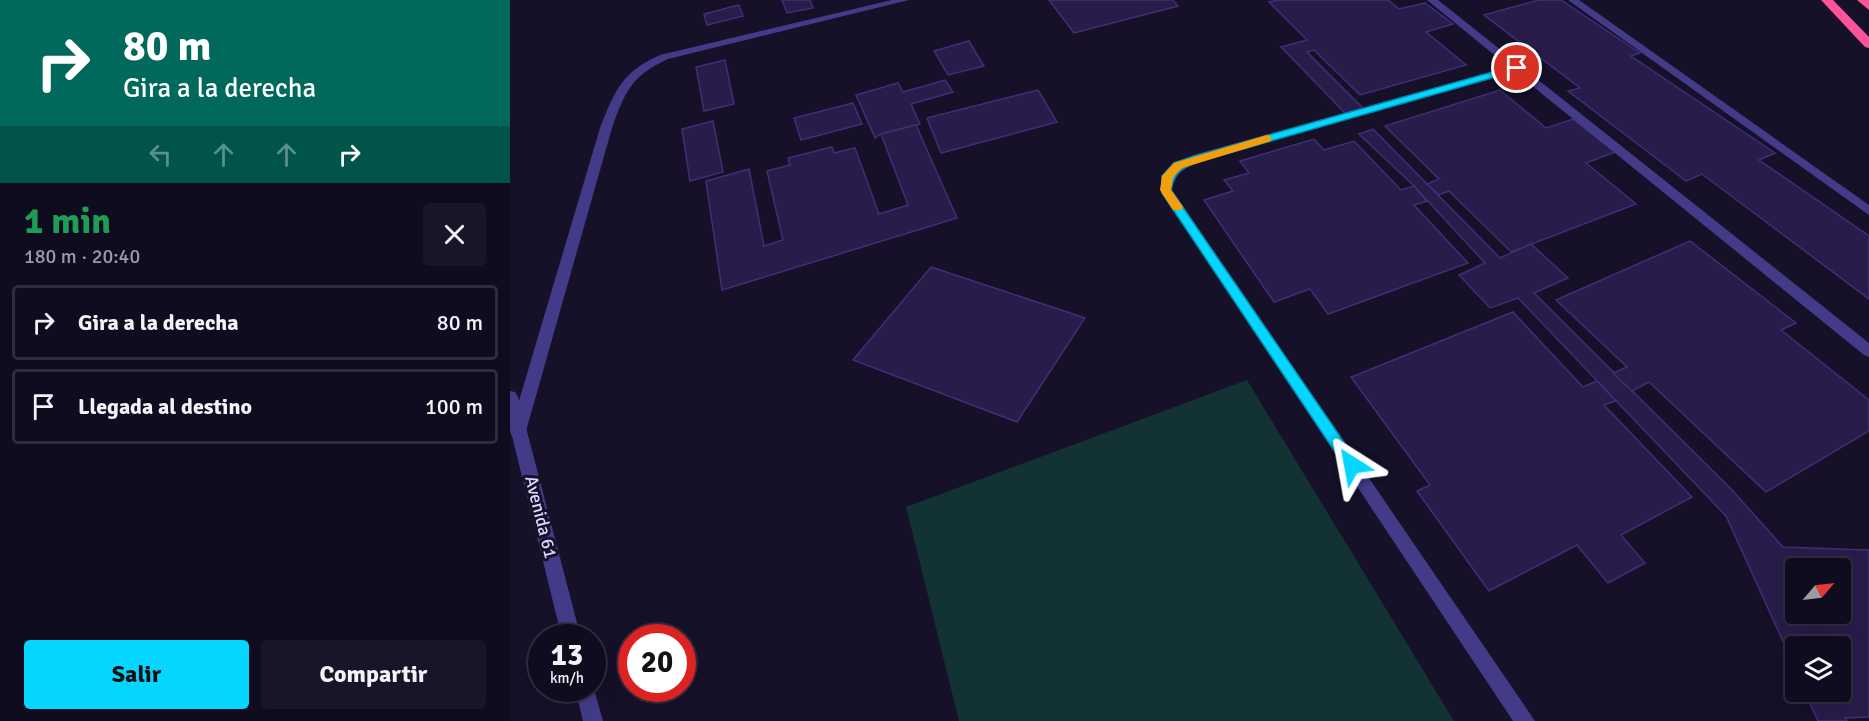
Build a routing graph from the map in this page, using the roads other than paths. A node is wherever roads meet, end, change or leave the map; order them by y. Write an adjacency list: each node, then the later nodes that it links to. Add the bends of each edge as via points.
1 (904, 0): 12 (street, via 664,57 631,75 622,87 606,128)
2 (1432, 0): 8 (street)
3 (1573, 0): 9 (street)
4 (1827, 0): 7 (highway)
5 (1863, 0): 6 (highway)
6 (1869, 6)
7 (1869, 44)
8 (1517, 68): 10 (street); 16 (street, via 1198,159 1178,166 1167,176 1166,190)
9 (1869, 210)
10 (1869, 351)
11 (510, 397): 12 (street, Avenida 61)
12 (518, 431): 13 (street, Avenida 61)
13 (568, 624)
14 (588, 702): 15 (street)
15 (593, 721)
16 (1525, 721)

